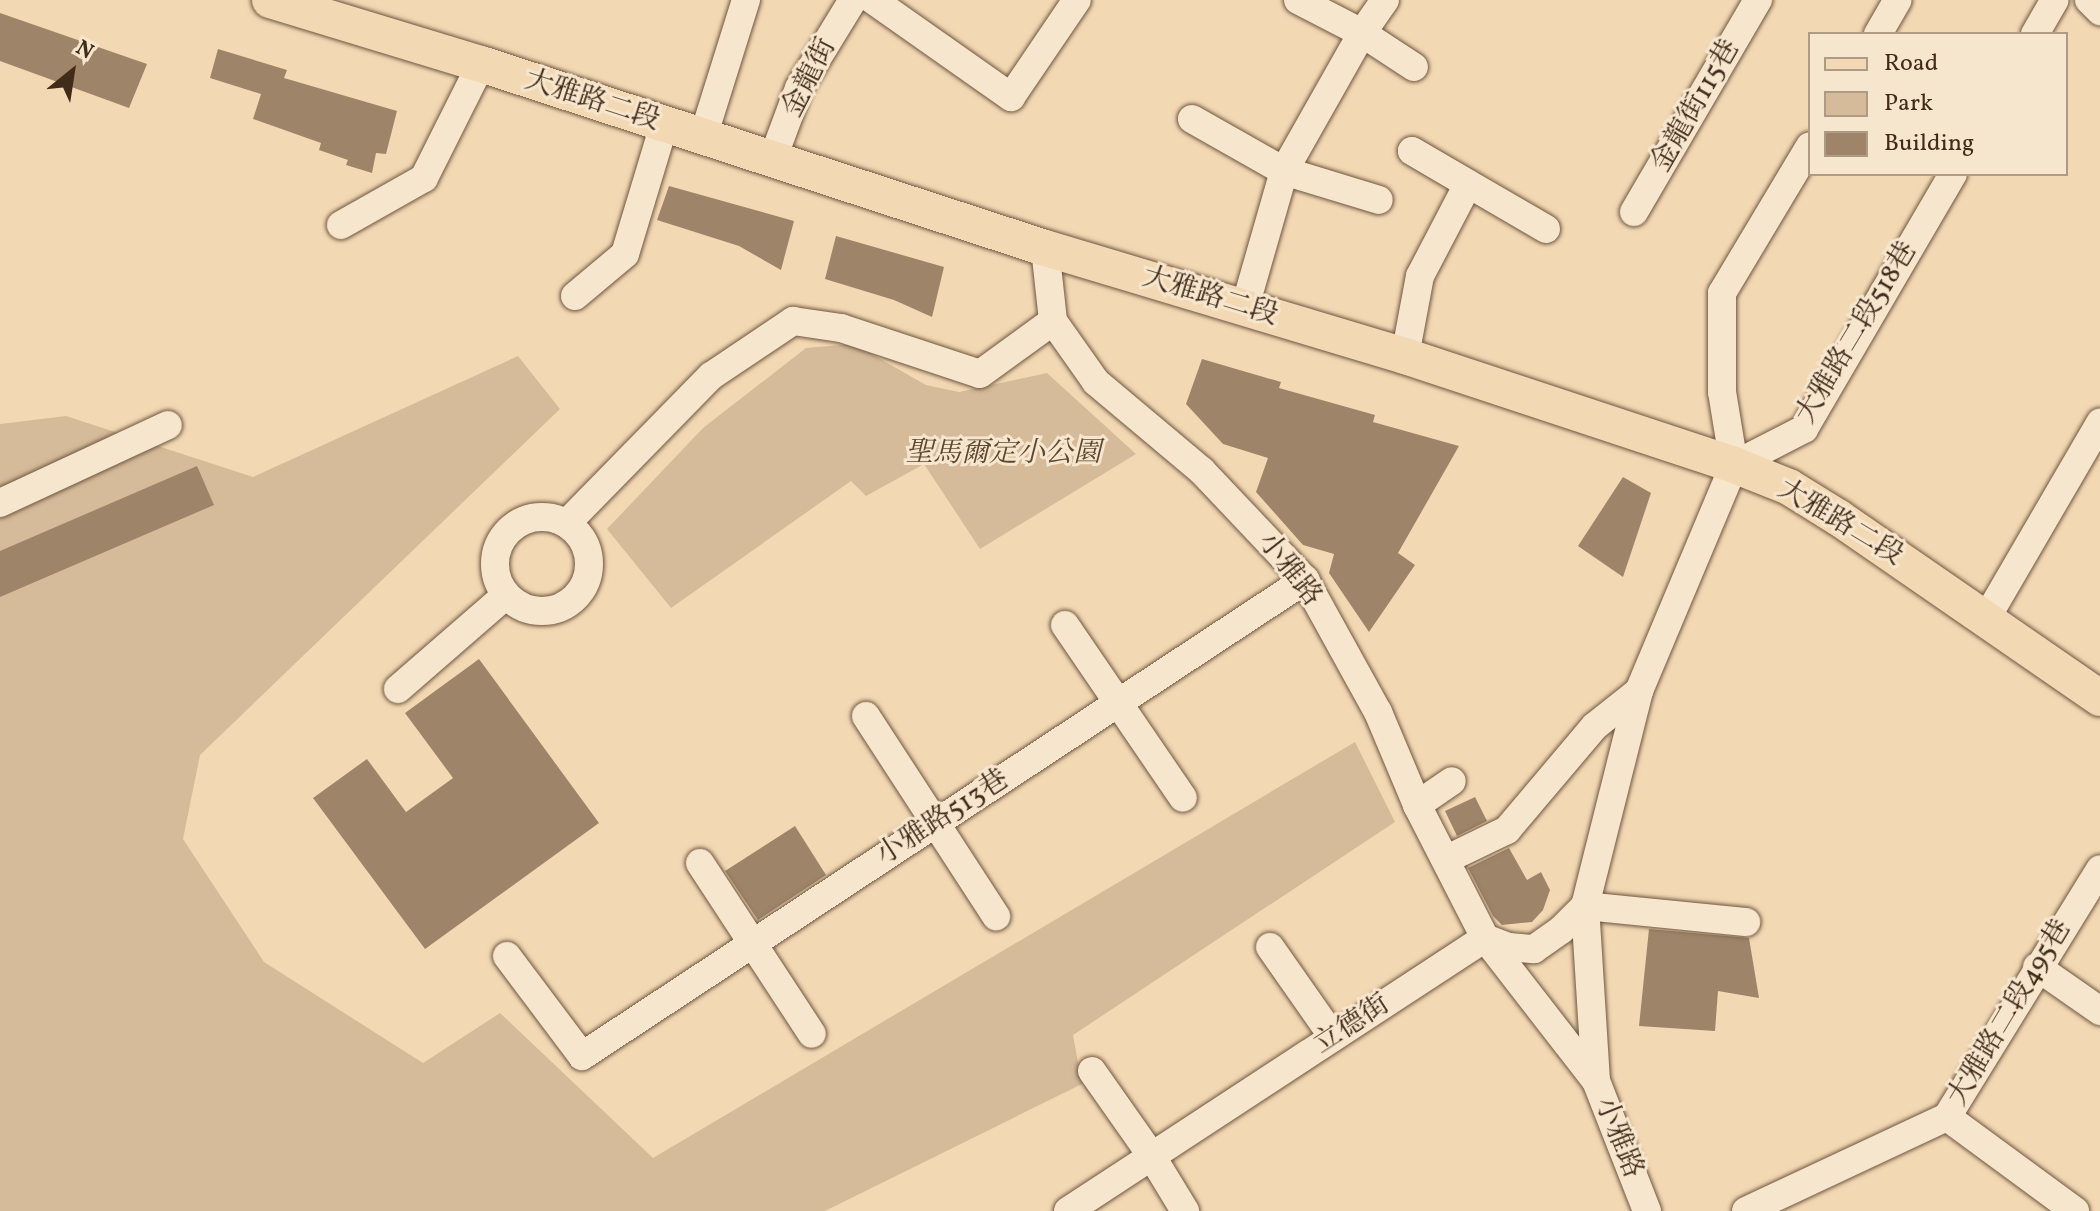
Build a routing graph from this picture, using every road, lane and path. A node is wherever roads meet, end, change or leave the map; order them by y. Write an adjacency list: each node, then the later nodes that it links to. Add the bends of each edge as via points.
1 (270, 0): 16 (main road, 大雅路二段)
2 (746, 0): 20 (street)
3 (853, 0): 22 (street, 金龍街, via 799,88)
4 (873, 0): 5 (street, via 1011,97)
5 (1077, 0)
6 (1298, 0): 15 (street)
7 (1385, 0): 15 (street)
8 (1758, 0): 26 (street, 金龍街115巷)
9 (1898, 0): 13 (street)
10 (2055, 0): 14 (street)
11 (2089, 0): 12 (street)
12 (2100, 11)
13 (1879, 32)
14 (2036, 32)
15 (1362, 33): 17 (street); 23 (street)
16 (481, 64): 19 (main road, 大雅路二段); 27 (street, via 424,178)
17 (1414, 67)
18 (1192, 119): 23 (street)
19 (664, 125): 20 (main road, 大雅路二段); 30 (street, via 625,254)
20 (703, 137): 22 (main road, 大雅路二段)
21 (1808, 149): 36 (street, via 1722,293 1722,392)
22 (773, 158): 29 (main road, 大雅路二段)
23 (1284, 171): 25 (street); 31 (street)
24 (1952, 176): 36 (street, 大雅路二段518巷, via 1804,429)
25 (1379, 200)
26 (1634, 212)
27 (341, 225)
28 (1546, 229): 33 (street, via 1412,151 1468,184 1420,276)
29 (1045, 248): 31 (main road, 大雅路二段); 32 (street, 小雅路)
30 (575, 296)
31 (1245, 307): 33 (main road, 大雅路二段)
32 (1053, 321): 38 (street, via 980,374 841,328 793,321 711,376); 39 (street, 小雅路, via 1096,382 1202,471)
33 (1405, 356): 36 (main road, 大雅路二段)
34 (2100, 423): 41 (street)
35 (168, 425): 37 (street)
36 (1734, 465): 41 (main road, 大雅路二段, via 1802,495); 44 (street, 小雅路)
37 (0, 503)
38 (567, 523): 40 (street, via 538,516 511,528 496,553 498,582); 40 (street, via 588,549 587,581 578,596 550,611 533,611)
39 (1305, 580): 46 (street, 小雅路513巷); 50 (street, 小雅路, via 1378,712)
40 (506, 595): 43 (street)
41 (1987, 617): 45 (main road, 大雅路二段)
42 (1065, 625): 46 (street)
43 (398, 689)
44 (1639, 691): 52 (street, via 1595,726 1507,830); 55 (street, 小雅路)
45 (2100, 698)
46 (1117, 704): 49 (street); 51 (street, 小雅路513巷)
47 (866, 716): 51 (street)
48 (1452, 781): 50 (street)
49 (1183, 798)
50 (1417, 805): 52 (street, 小雅路)
51 (936, 823): 56 (street); 59 (street, 小雅路513巷)
52 (1447, 859): 58 (street, 小雅路)
53 (700, 863): 59 (street)
54 (2100, 869): 62 (street, 大雅路二段495巷)
55 (1585, 906): 57 (street); 58 (street, via 1534,949); 67 (street, 小雅路)
56 (996, 916)
57 (1746, 922)
58 (1485, 938): 65 (street, 立德街); 67 (street)
59 (752, 944): 61 (street, 小雅路513巷, via 582,1056); 64 (street)
60 (1270, 947): 65 (street)
61 (507, 956)
62 (2037, 967): 63 (street); 68 (street, 大雅路二段495巷)
63 (2100, 1011)
64 (812, 1034)
65 (1333, 1037): 69 (street, 立德街)
66 (1092, 1071): 69 (street)
67 (1596, 1081): 72 (street, 小雅路)
68 (1947, 1117): 73 (street, 大雅路二段495巷); 74 (street, 大雅路二段495巷)
69 (1151, 1155): 70 (street, 立德街); 71 (street)
70 (1068, 1211)
71 (1185, 1211)
72 (1647, 1211)
73 (1746, 1211)
74 (2075, 1211)

